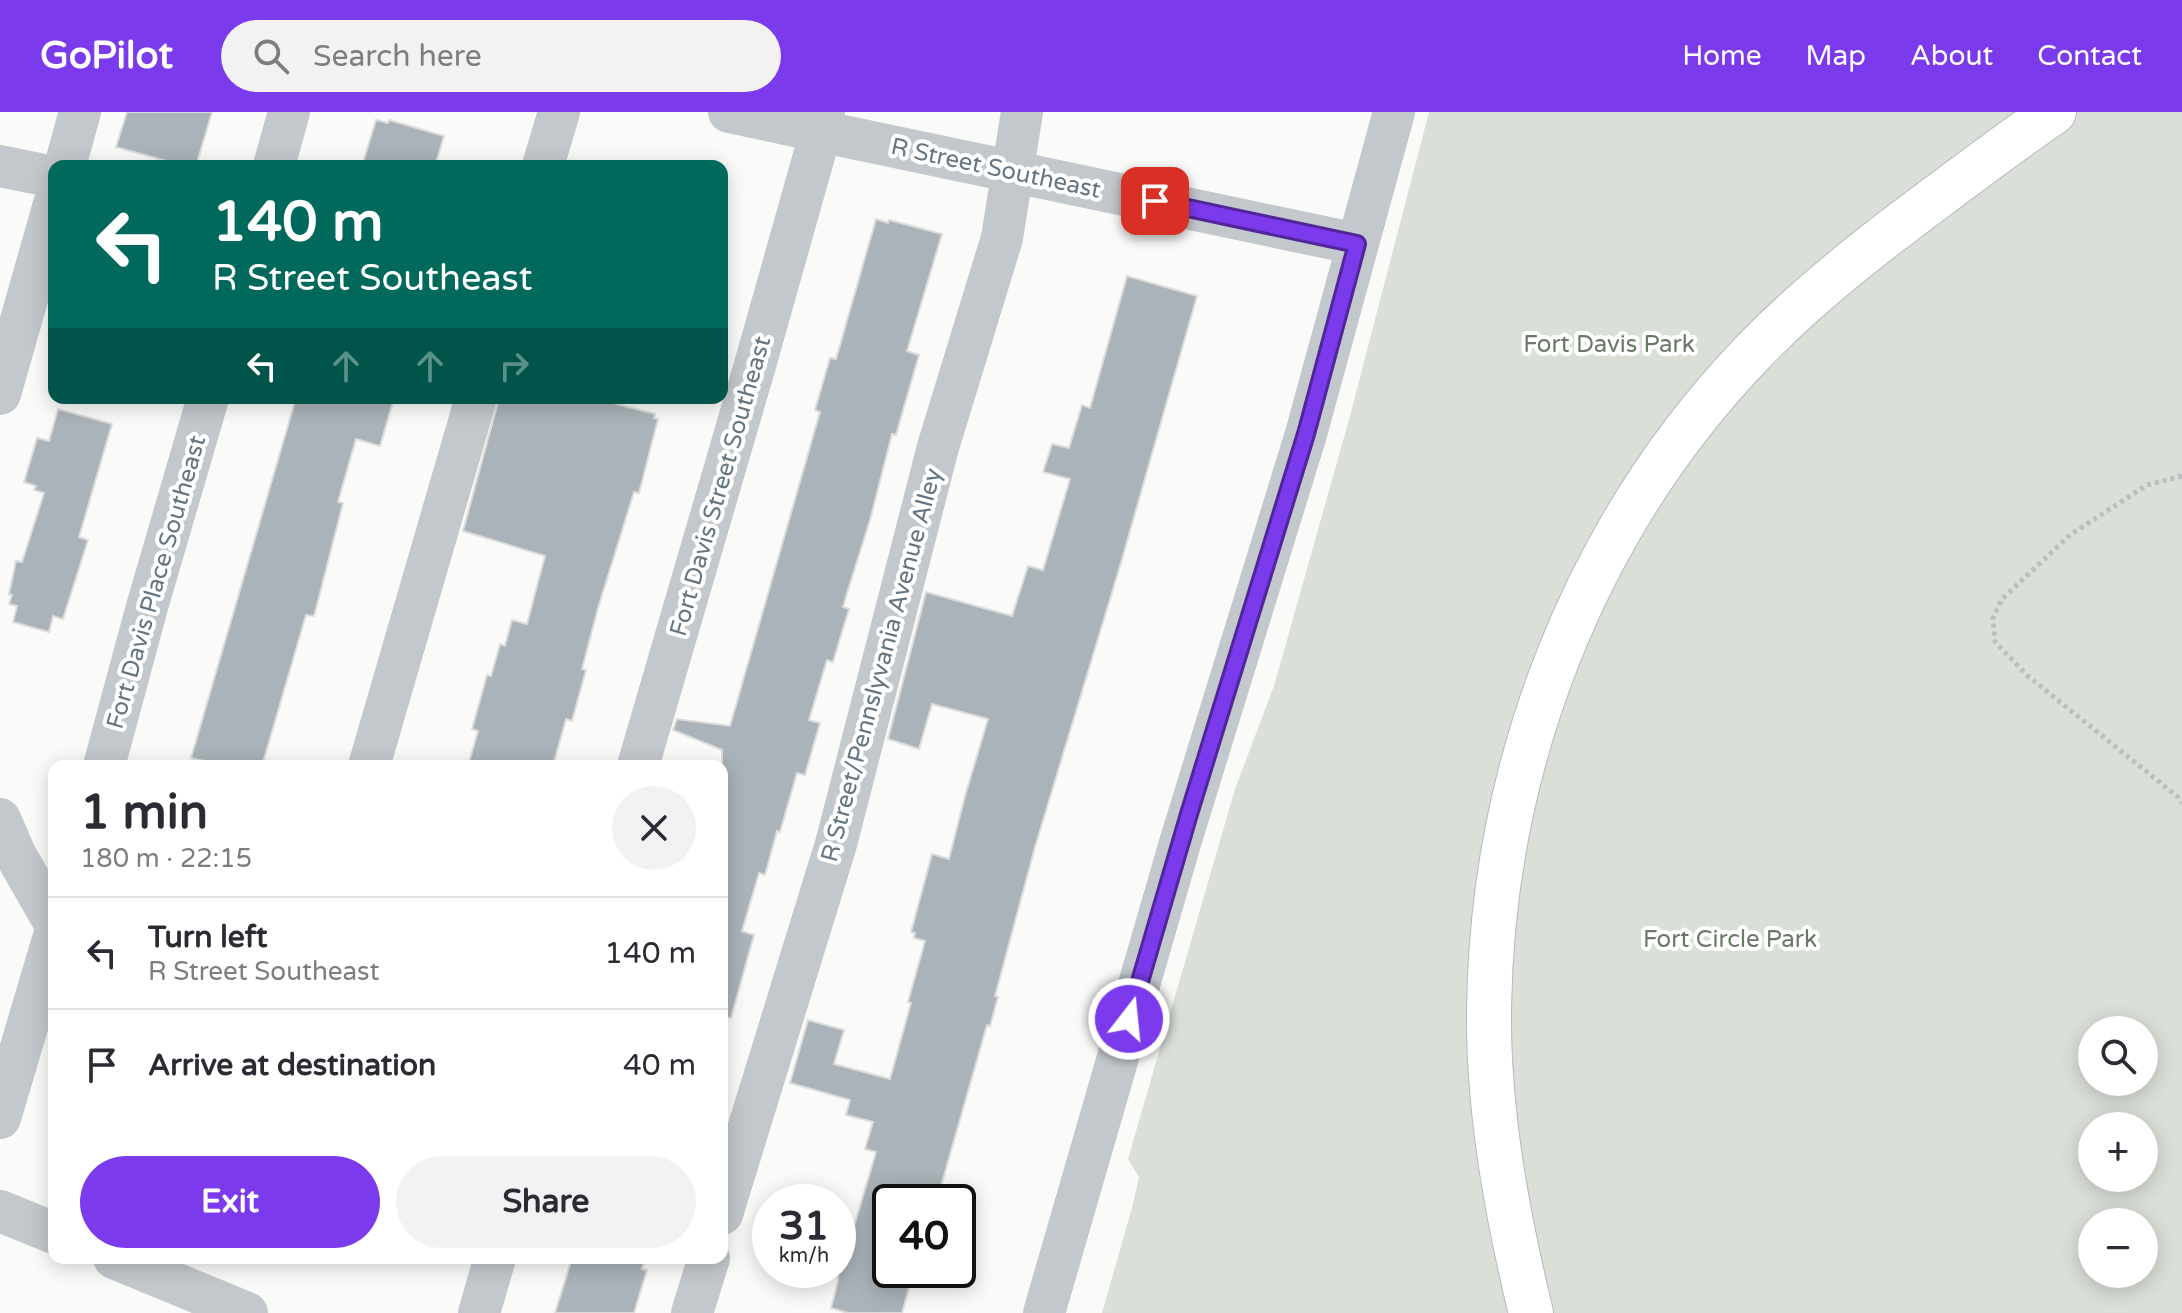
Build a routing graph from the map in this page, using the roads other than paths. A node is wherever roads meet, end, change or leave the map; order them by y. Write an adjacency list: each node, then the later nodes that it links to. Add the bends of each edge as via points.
1 (80, 112): 9 (street)
2 (289, 112): 10 (street)
3 (559, 112): 11 (street)
4 (729, 112): 8 (street, R Street Southeast)
5 (1022, 112): 13 (street, R Street/Pennslyvania Avenue Alley)
6 (1394, 112): 16 (street)
7 (2054, 112): 37 (main road, via 1839,273 1752,354 1706,405 1638,499 1567,634 1514,794 1491,953 1496,1126)
8 (822, 122): 13 (street, R Street Southeast); 22 (street, Fort Davis Street Southeast)
9 (67, 160)
10 (276, 160)
11 (545, 160)
12 (0, 166): 14 (street)
13 (1013, 172): 16 (street, R Street Southeast); 27 (street, R Street/Pennslyvania Avenue Alley, via 1002,238 938,447 836,844)
14 (48, 176)
15 (48, 225): 17 (street)
16 (1357, 244): 36 (street, via 1306,434)
17 (0, 394)
18 (206, 404): 20 (street, Fort Davis Place Southeast)
19 (474, 404): 21 (street)
20 (106, 760)
21 (371, 760)
22 (640, 760)
23 (0, 819): 24 (street)
24 (48, 912)
25 (48, 979): 26 (street)
26 (0, 1118)
27 (728, 1195)
28 (0, 1211): 29 (street)
29 (48, 1231)
30 (129, 1264): 33 (street)
31 (493, 1264): 34 (street)
32 (707, 1264): 35 (street)
33 (247, 1313)
34 (479, 1313)
35 (692, 1313)
36 (1044, 1313)
37 (1531, 1313)

